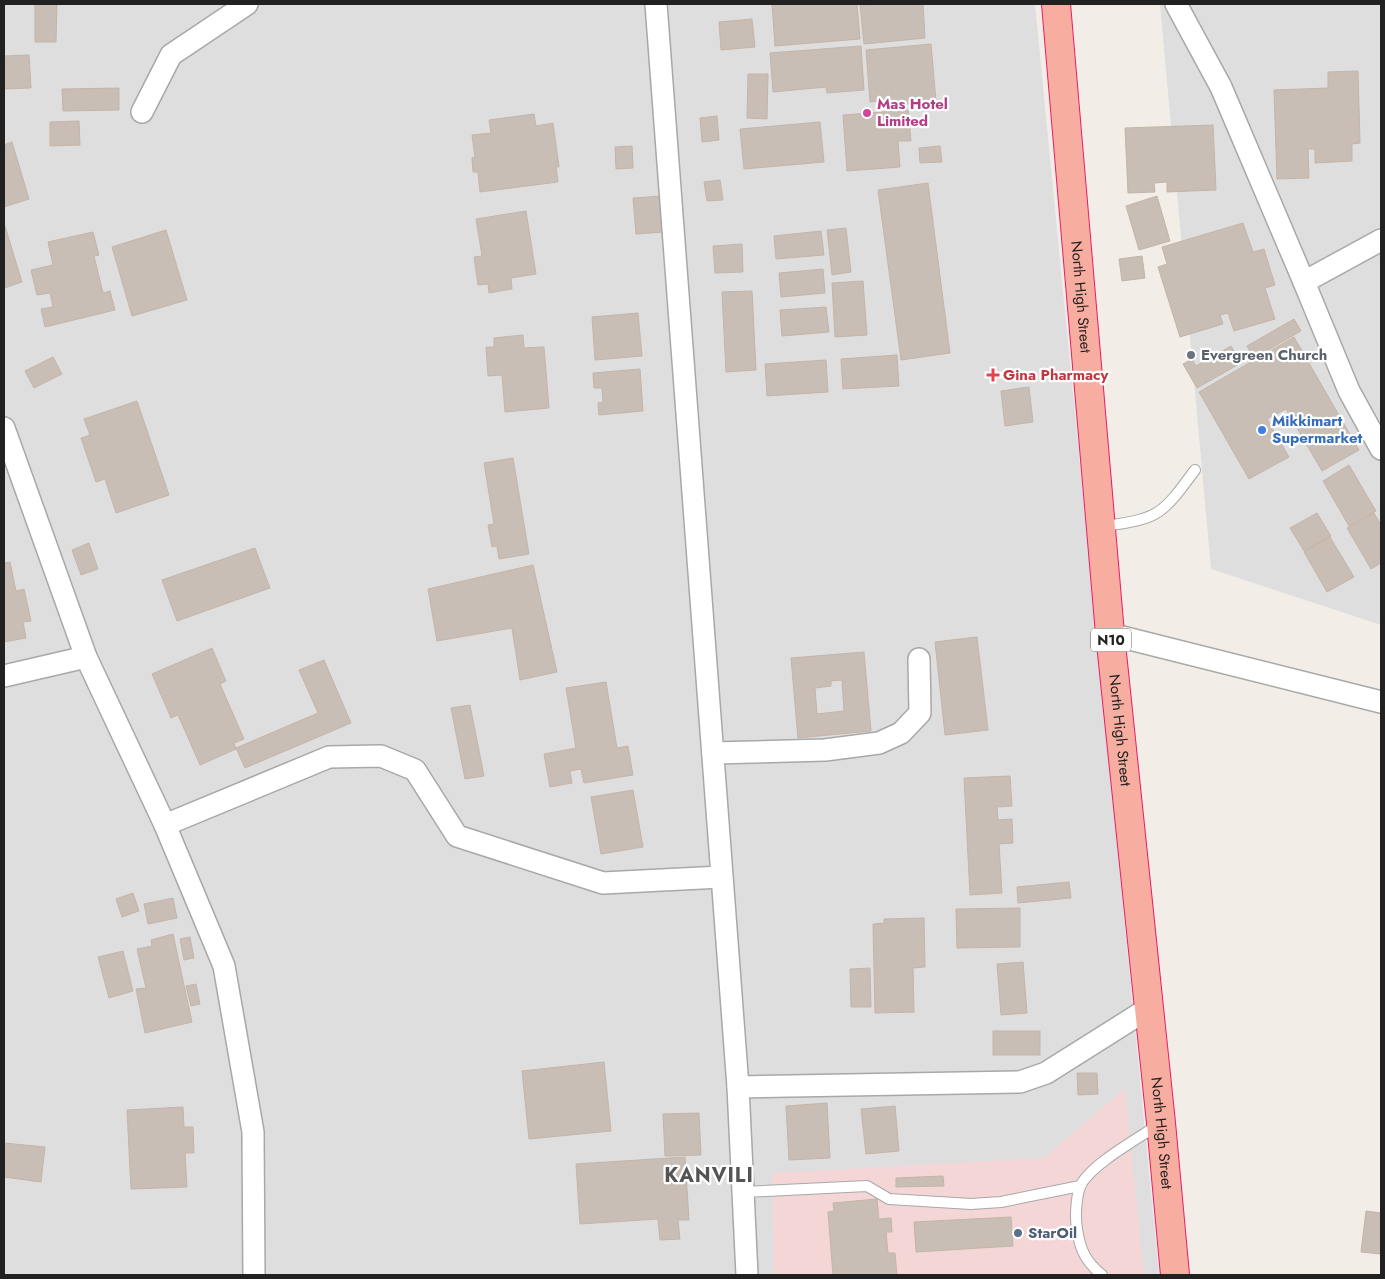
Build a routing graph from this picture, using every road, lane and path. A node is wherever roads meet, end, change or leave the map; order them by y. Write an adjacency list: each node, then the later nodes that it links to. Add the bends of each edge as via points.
1 (247, 4): 5 (street, via 171,55)
2 (656, 4): 17 (street)
3 (1056, 4): 11 (highway, North High Street / N10)
4 (1176, 4): 7 (street, via 1221,87)
5 (142, 112)
6 (1381, 240): 7 (street)
7 (1304, 282): 9 (street, via 1350,390)
8 (4, 428): 13 (street)
9 (1381, 449)
10 (1195, 470): 11 (lane, via 1159,512)
11 (1101, 527): 12 (highway, North High Street / N10)
12 (1110, 634): 16 (street); 20 (highway, North High Street / N10)
13 (86, 657): 15 (street); 18 (street)
14 (919, 659): 17 (street, via 920,713 902,733 879,743 825,750)
15 (4, 676)
16 (1381, 702)
17 (714, 753): 19 (street)
18 (165, 825): 19 (street, via 329,757 381,756 415,770 457,836 603,883); 25 (street, via 224,966 253,1132)
19 (721, 877): 21 (street)
20 (1149, 1008): 21 (street, via 1046,1073 1020,1082); 22 (highway, North High Street / N10)
21 (738, 1087): 24 (street)
22 (1161, 1123): 23 (lane, via 1098,1165); 28 (highway, North High Street / N10)
23 (1080, 1186): 24 (lane, via 1002,1202 971,1204 889,1199 866,1186); 27 (lane, via 1076,1223 1080,1247 1089,1264)
24 (744, 1192): 26 (street)
25 (254, 1275)
26 (747, 1275)
27 (1102, 1275)
28 (1175, 1275)

